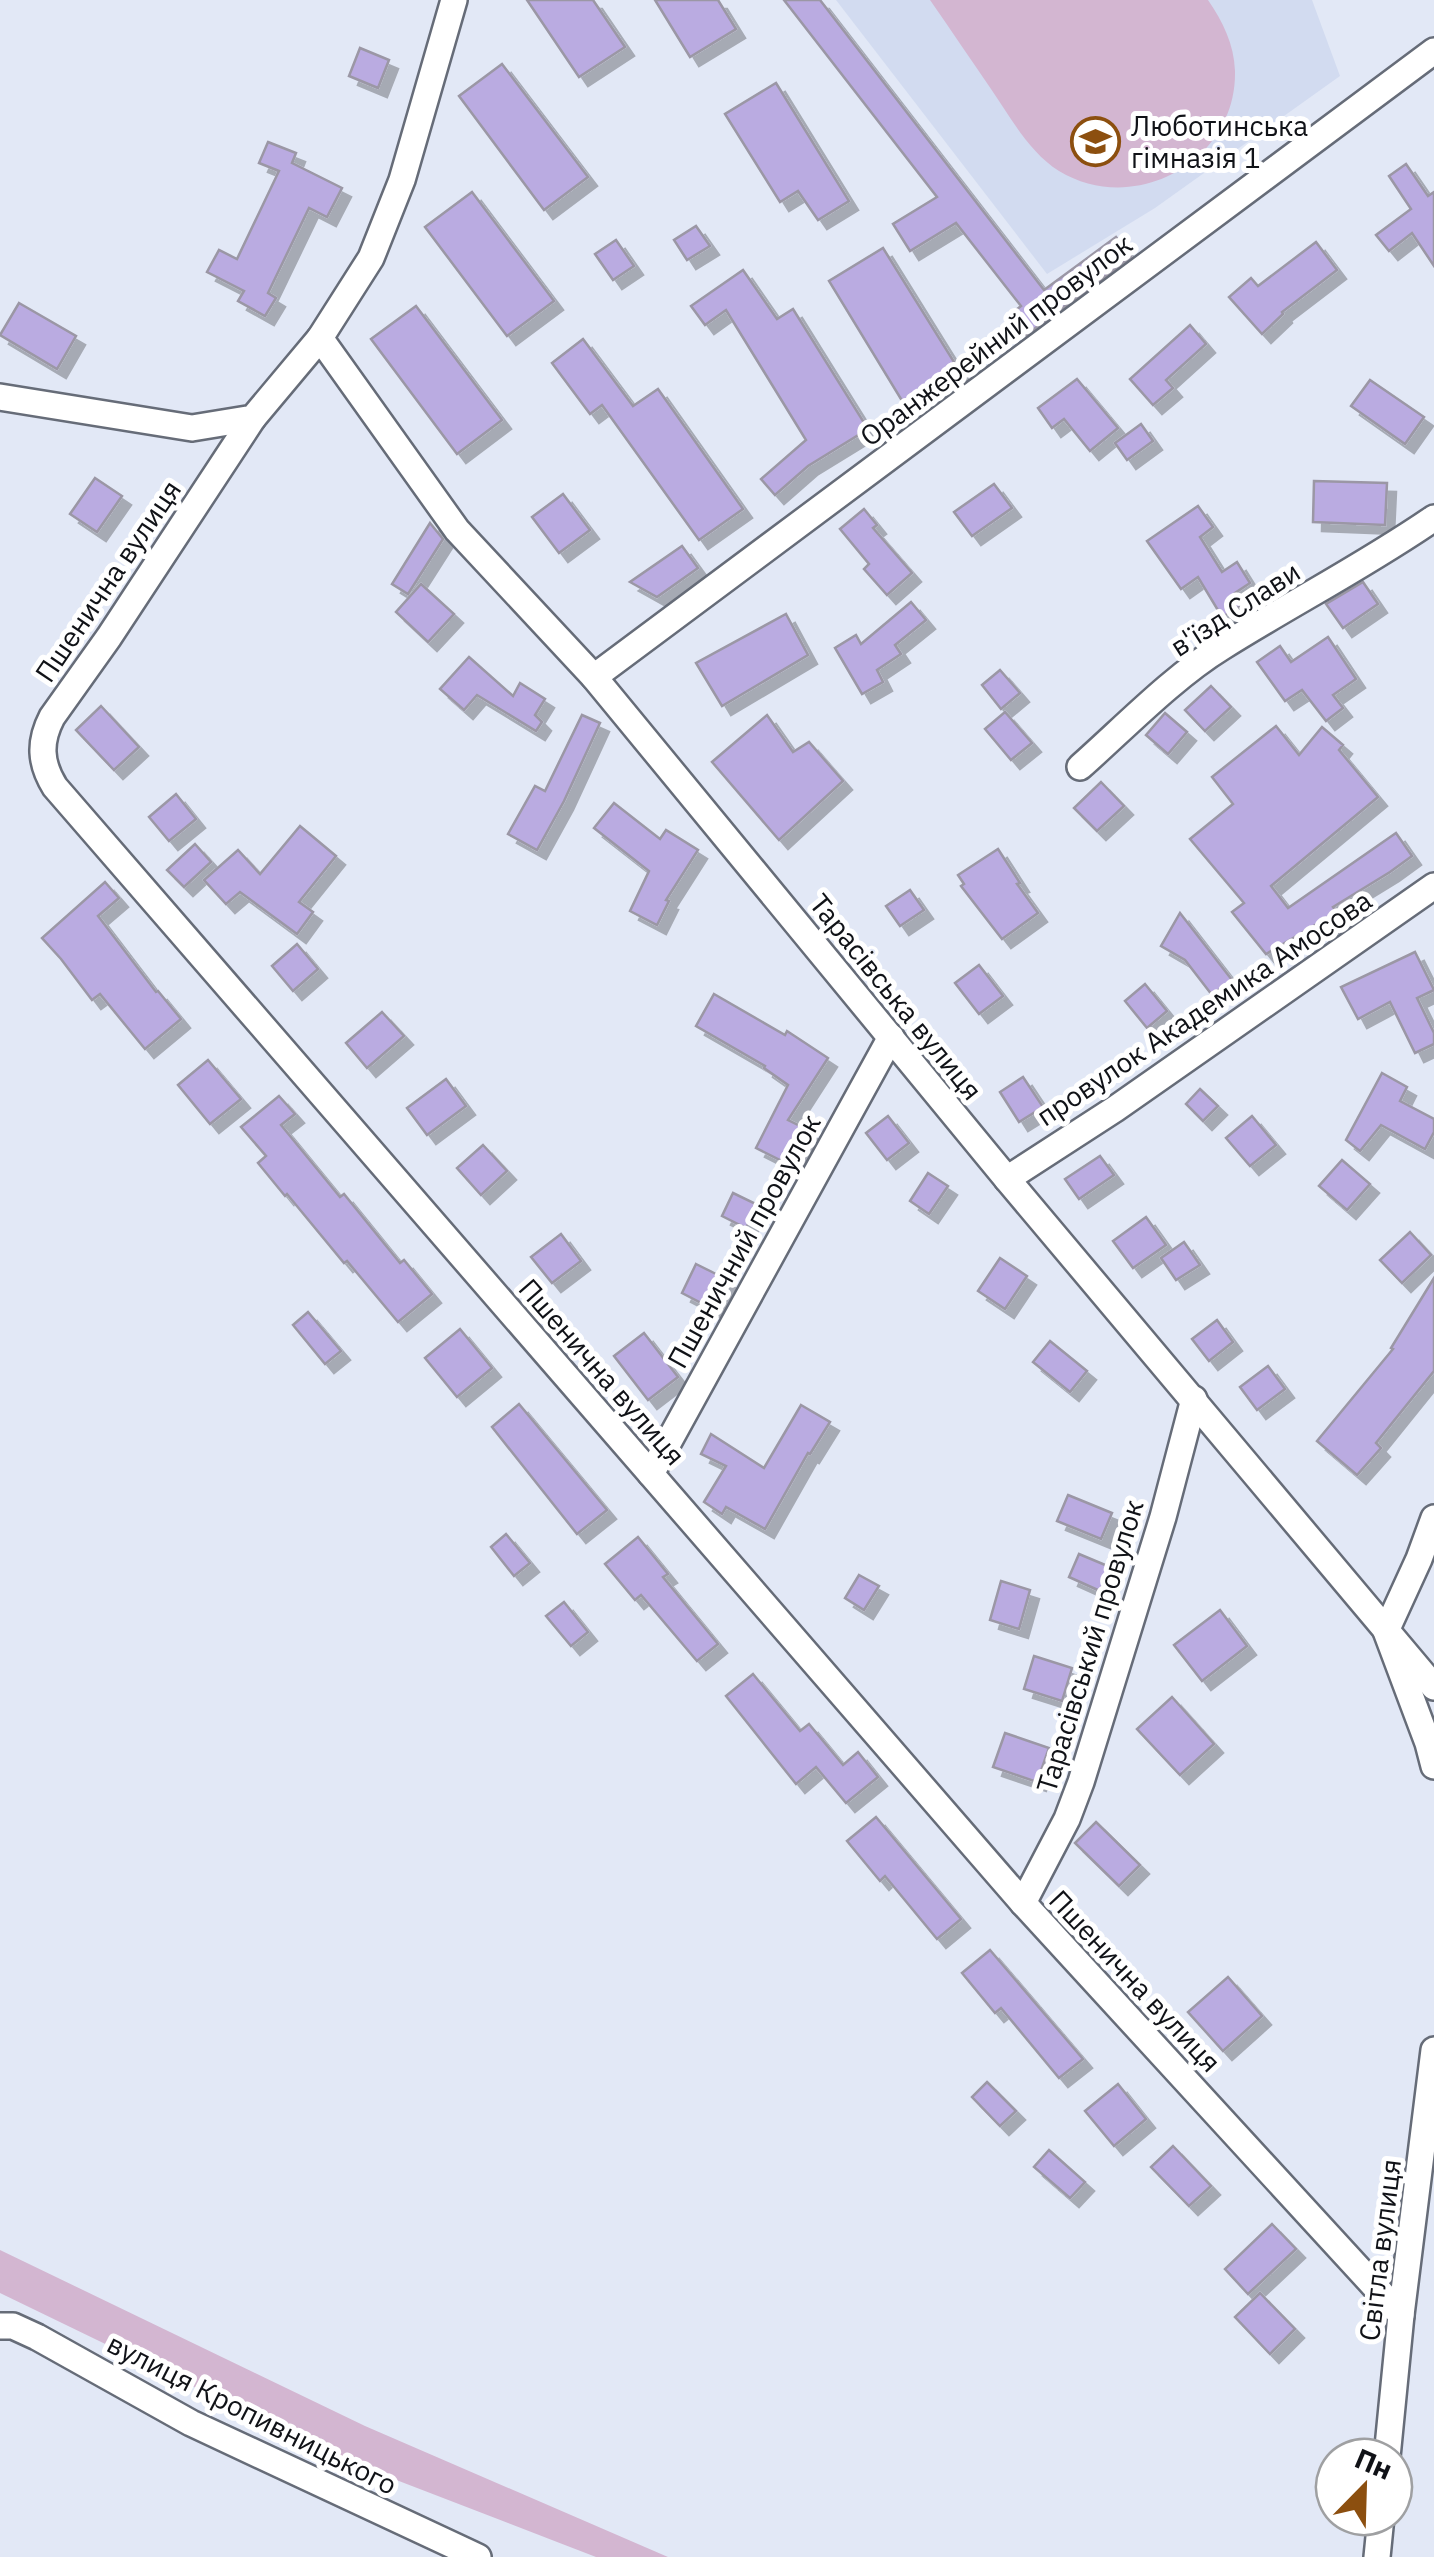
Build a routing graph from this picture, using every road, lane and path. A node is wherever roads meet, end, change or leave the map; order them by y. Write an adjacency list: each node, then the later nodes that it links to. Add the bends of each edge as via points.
1 (454, 0): 3 (street, Пшенична вулиця, via 402,180 370,258)
2 (1434, 52): 7 (street, Оранжерейний провулок)
3 (320, 338): 5 (street, Пшенична вулиця); 7 (street, Тарасівська вулиця, via 457,530)
4 (0, 397): 5 (street, via 192,428)
5 (253, 418): 13 (street, Пшенична вулиця, via 52,717 42,745 47,774)
6 (1434, 518): 8 (street, в'їзд Слави, via 1220,648)
7 (594, 677): 10 (street, Тарасівська вулиця)
8 (1080, 767)
9 (1434, 886): 11 (street, провулок Академика Амосова)
10 (890, 1037): 11 (street, Тарасівська вулиця); 13 (street, Пшеничний провулок)
11 (1007, 1178): 12 (street, Тарасівська вулиця)
12 (1194, 1399): 15 (street, Тарасівська вулиця); 18 (street, Тарасівський провулок, via 1080,1782)
13 (650, 1474): 18 (street, Пшенична вулиця)
14 (1434, 1518): 15 (street)
15 (1386, 1630): 16 (street, Тарасівська вулиця); 17 (street)
16 (1434, 1687)
17 (1434, 1766)
18 (1023, 1903): 20 (street, Пшенична вулиця)
19 (1434, 2050): 20 (street, Світла вулиця)
20 (1402, 2314): 22 (street, Світла вулиця)
21 (4, 2327): 23 (street, вулиця Кропивницького, via 37,2337 191,2423)
22 (1389, 2437)
23 (478, 2557)

